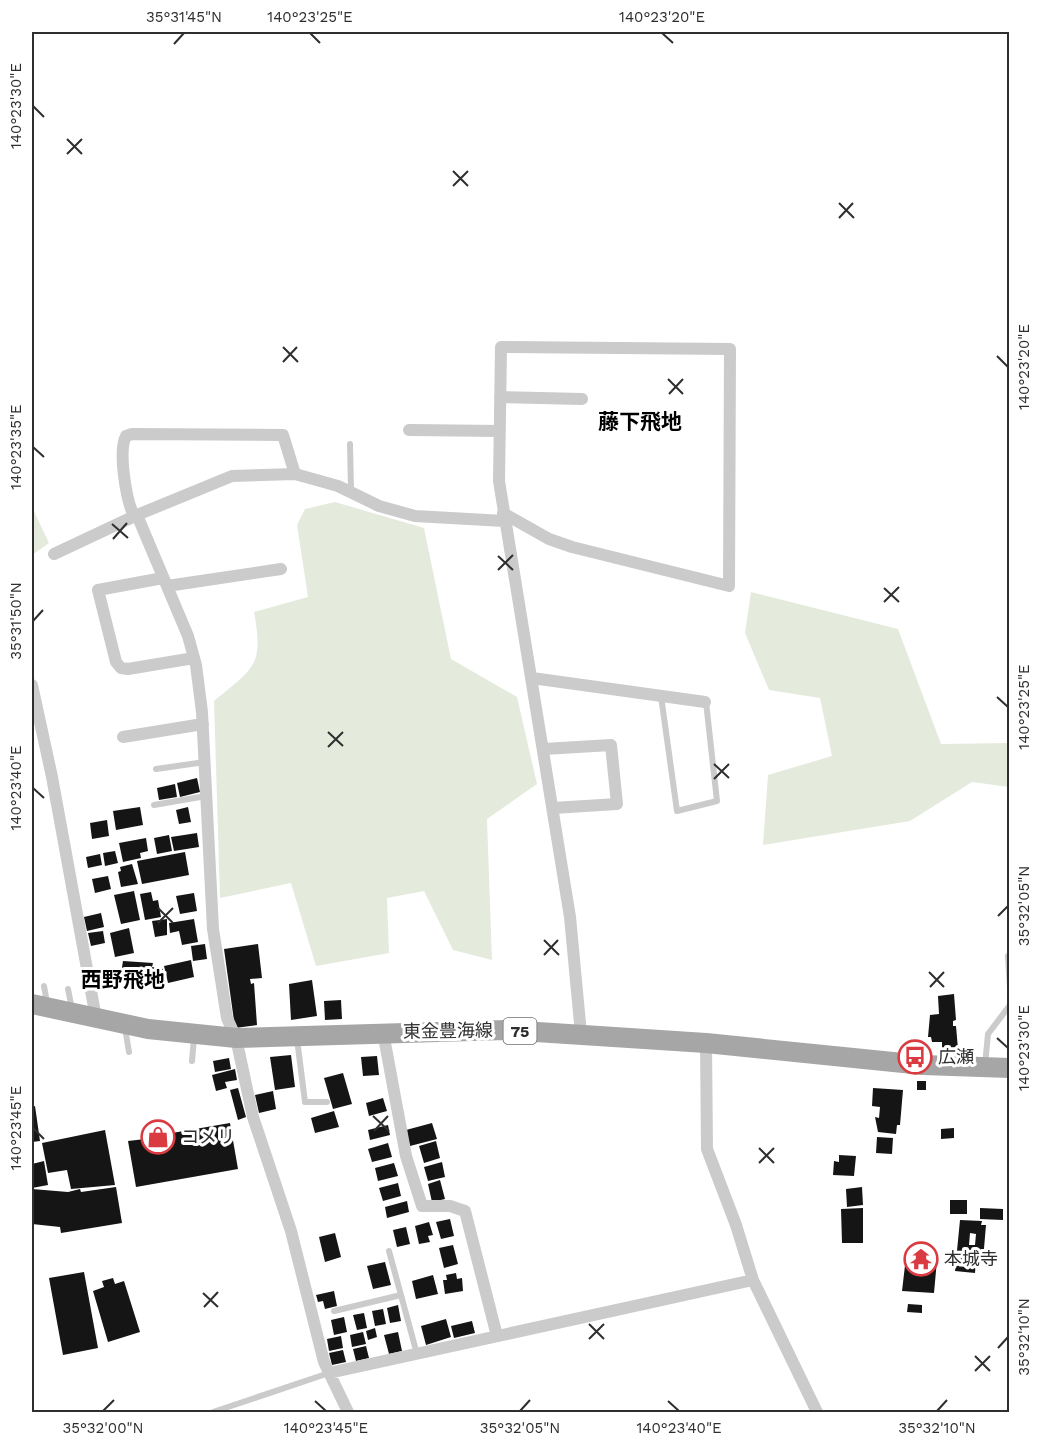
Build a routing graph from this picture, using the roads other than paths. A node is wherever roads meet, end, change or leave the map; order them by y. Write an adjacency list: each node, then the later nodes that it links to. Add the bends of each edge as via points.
1 (500, 397): 2 (street); 4 (street); 9 (street, via 501,347 730,349 729,586 549,539)
2 (582, 399)
3 (409, 430): 4 (street)
4 (500, 431): 9 (street, via 499,481)
5 (350, 444): 7 (lane)
6 (295, 474): 7 (street); 8 (street, via 232,476); 8 (street, via 283,435 132,434 126,436 122,449 129,507)
7 (351, 491): 9 (street, via 379,506 415,516)
8 (135, 515): 10 (street); 12 (street)
9 (504, 517): 14 (street)
10 (54, 554)
11 (281, 568): 12 (street)
12 (165, 582): 13 (street); 13 (street, via 98,590 116,662 128,669)
13 (194, 658): 18 (street)
14 (532, 678): 16 (street); 20 (street)
15 (32, 685): 33 (street)
16 (660, 696): 17 (street); 17 (lane, via 677,811 717,801)
17 (705, 702)
18 (203, 723): 19 (street); 21 (street)
19 (123, 737)
20 (544, 749): 25 (street); 25 (street, via 611,745 617,804)
21 (205, 762): 22 (lane); 23 (street)
22 (156, 769)
23 (207, 795): 24 (lane); 39 (street, via 213,929 227,1018)
24 (153, 806)
25 (553, 808): 37 (street, via 570,917)
26 (1008, 956): 28 (lane)
27 (44, 986): 31 (lane)
28 (1010, 987)
29 (68, 989): 32 (lane)
30 (1010, 1005): 43 (lane, via 988,1034)
31 (40, 1006): 32 (main road, 東金豊海線 / 75)
32 (72, 1012): 33 (main road, 東金豊海線 / 75)
33 (96, 1018): 34 (main road, 東金豊海線 / 75)
34 (125, 1024): 36 (main road, 東金豊海線 / 75); 41 (lane)
35 (383, 1032): 37 (main road, 東金豊海線 / 75, via 506,1030); 38 (main road, 東金豊海線 / 75); 50 (street, via 406,1156 422,1206 450,1206 465,1211)
36 (195, 1034): 39 (main road, 東金豊海線 / 75); 42 (lane)
37 (581, 1034): 40 (main road, 東金豊海線 / 75)
38 (297, 1036): 39 (main road, 東金豊海線 / 75); 45 (lane, via 305,1102)
39 (236, 1038): 52 (street, via 253,1117 291,1231)
40 (706, 1043): 43 (main road, 東金豊海線 / 75, via 923,1065); 47 (street, via 707,1149)
41 (129, 1052)
42 (192, 1061)
43 (985, 1067): 44 (main road, 東金豊海線 / 75)
44 (1010, 1068)
45 (327, 1102)
46 (389, 1251): 48 (lane)
47 (753, 1280): 50 (street); 55 (street)
48 (401, 1295): 49 (lane); 51 (lane)
49 (334, 1311)
50 (497, 1336): 51 (street)
51 (417, 1354): 52 (street)
52 (329, 1372): 53 (lane); 54 (street)
53 (213, 1413)
54 (348, 1413)
55 (817, 1413)

